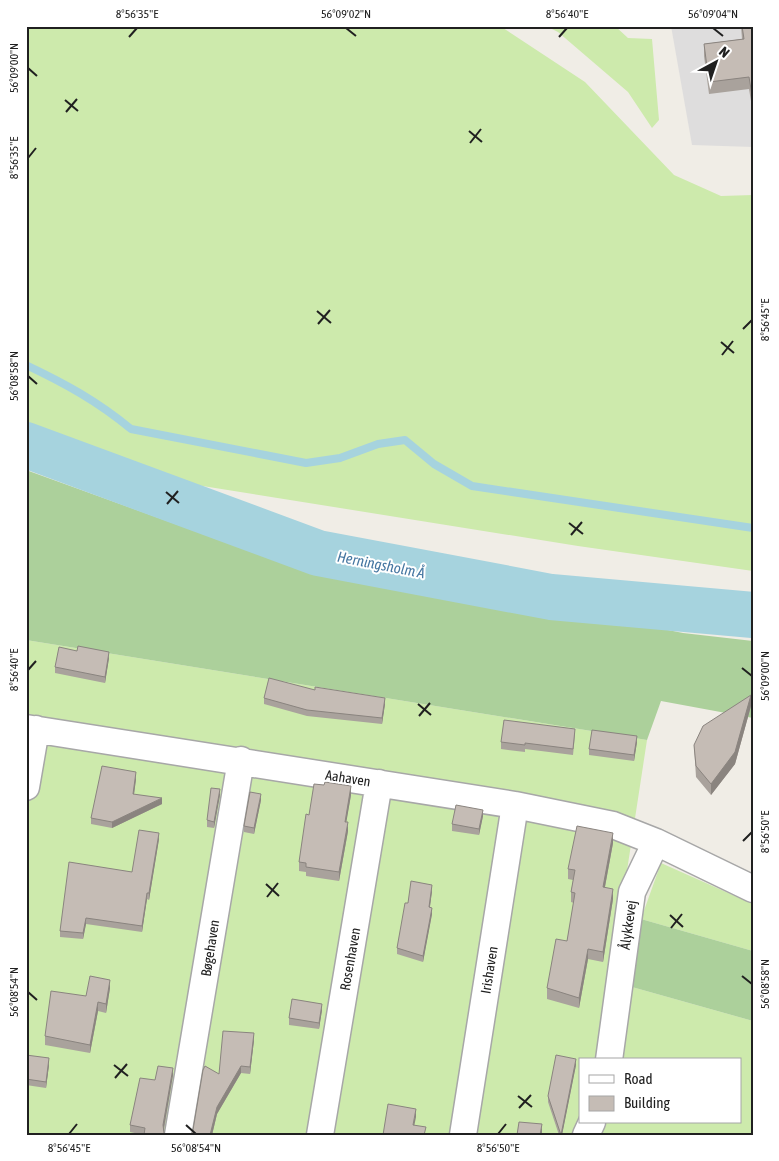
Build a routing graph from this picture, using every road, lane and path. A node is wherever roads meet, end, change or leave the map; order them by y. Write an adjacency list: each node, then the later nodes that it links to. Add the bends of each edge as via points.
1 (31, 729): 2 (lane, Aahaven); 4 (lane, Aahaven)
2 (241, 760): 3 (lane, Aahaven); 9 (lane, Bøgehaven)
3 (379, 783): 5 (lane, Aahaven); 10 (lane, Rosenhaven)
4 (26, 788)
5 (514, 805): 6 (lane, Aahaven, via 613,824); 11 (lane, Irishaven)
6 (656, 842): 7 (lane); 8 (lane, Ålykkevej, via 632,892)
7 (753, 889)
8 (609, 1058)
9 (178, 1135)
10 (320, 1135)
11 (462, 1135)

